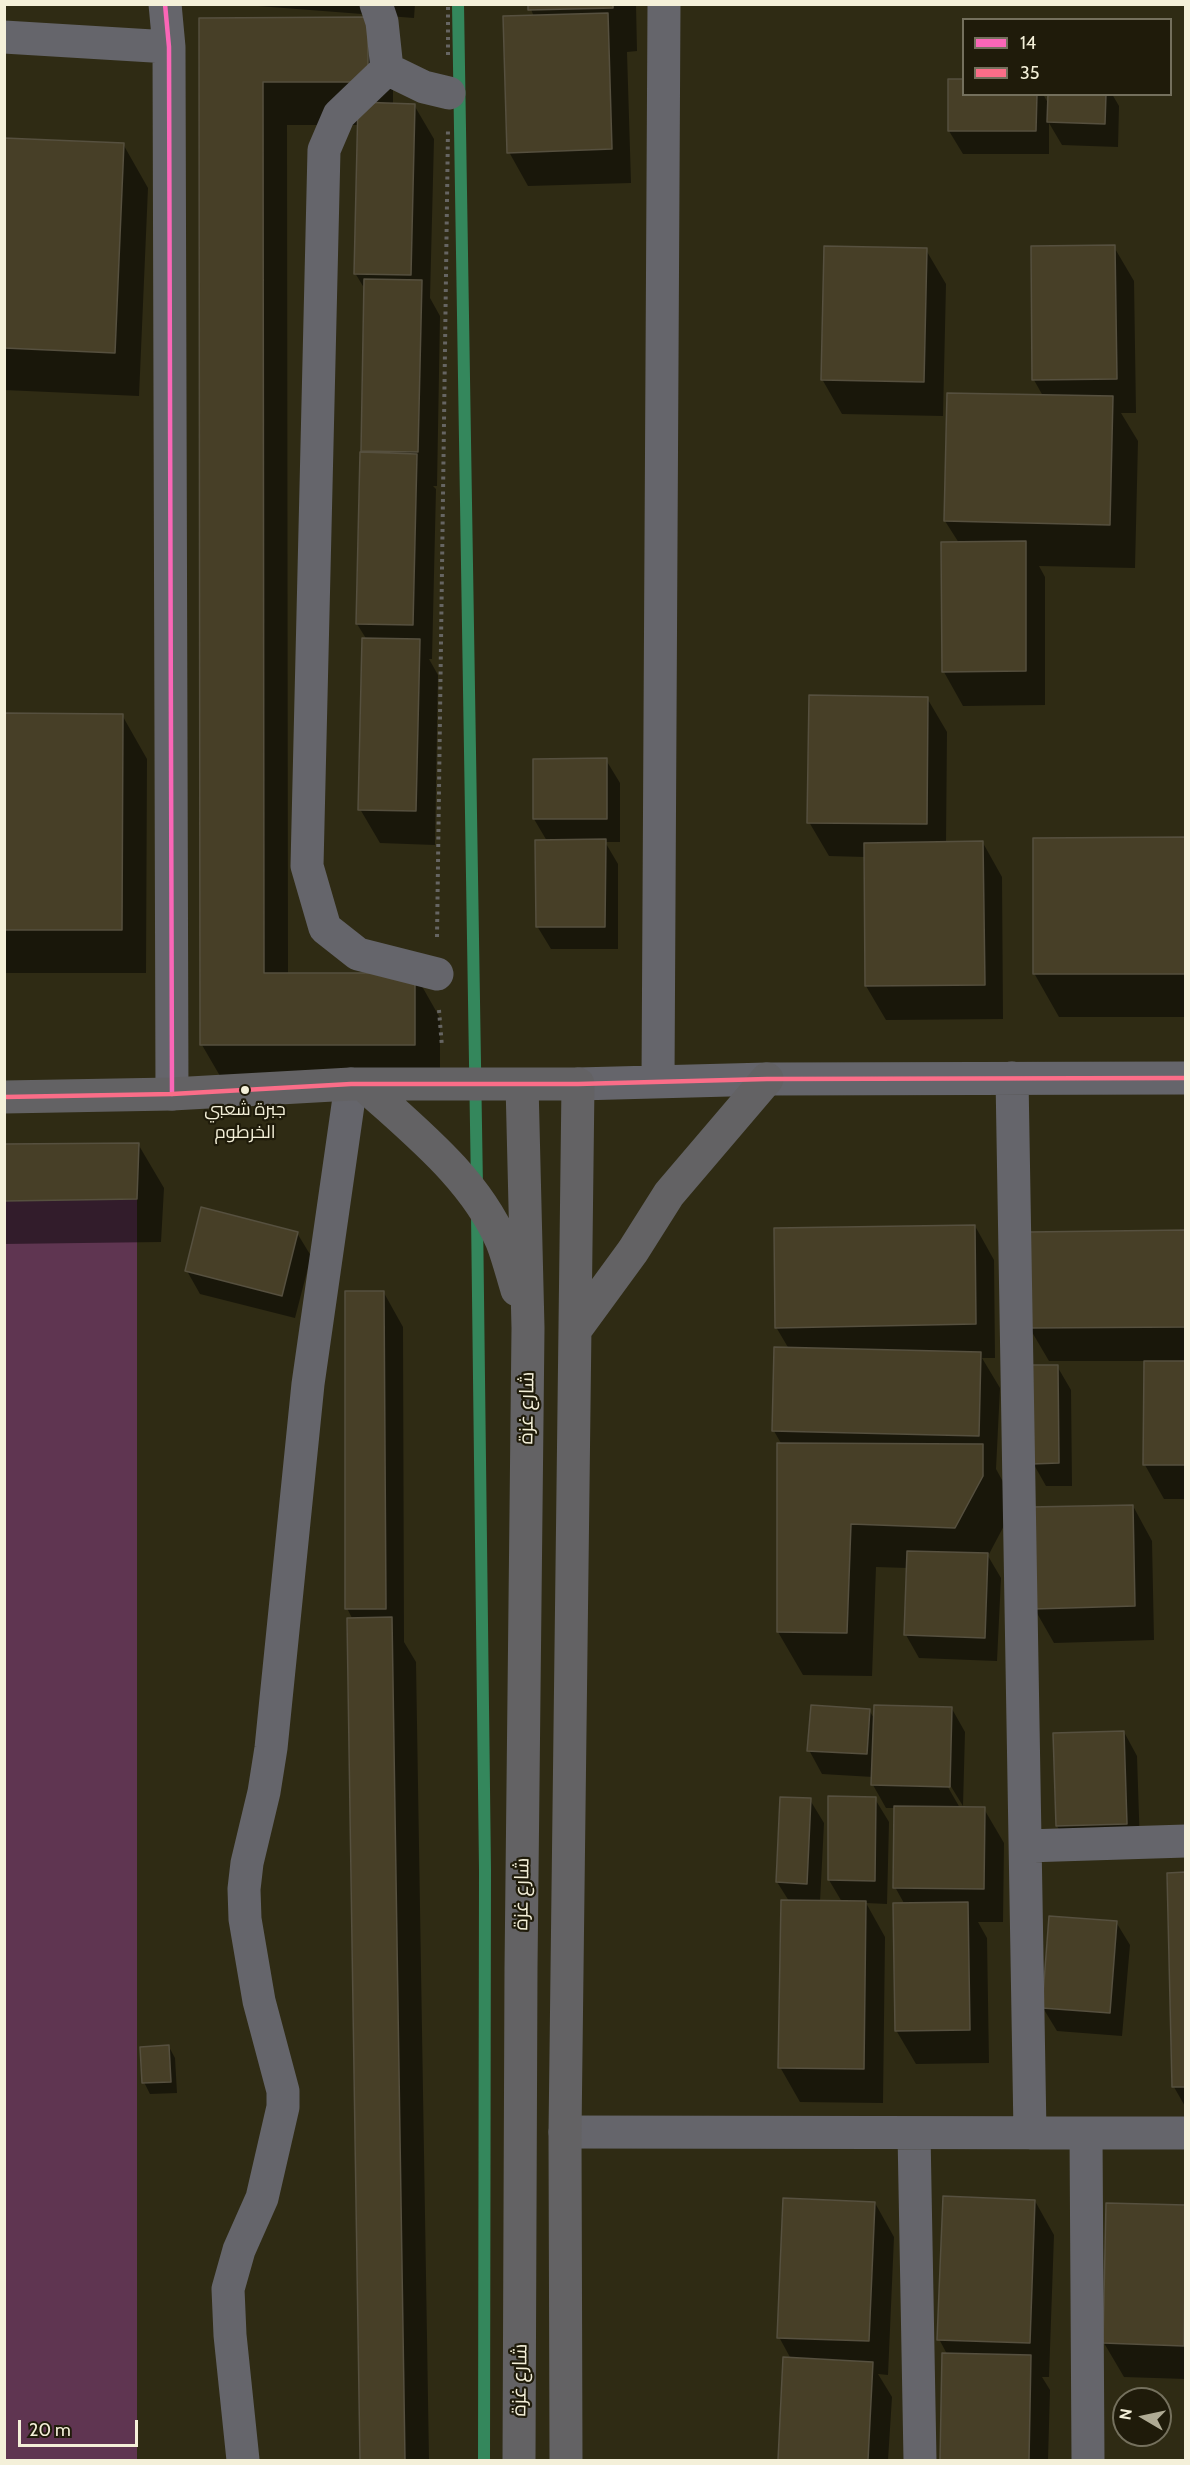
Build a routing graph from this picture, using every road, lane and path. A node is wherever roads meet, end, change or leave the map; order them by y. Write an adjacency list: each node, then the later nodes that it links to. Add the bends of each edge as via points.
1 (183, 4): 5 (street)
2 (376, 4): 8 (street)
3 (448, 4): 9 (path)
4 (664, 4): 14 (street)
5 (165, 5): 7 (street)
6 (4, 37): 7 (street)
7 (169, 47): 19 (street)
8 (387, 69): 9 (street, via 424,87); 10 (street, via 339,115 324,150 307,866 325,928 358,954)
9 (449, 93): 10 (path)
10 (437, 974): 16 (path)
11 (1012, 1078): 12 (street); 13 (street); 24 (street)
12 (1185, 1078)
13 (767, 1079): 14 (street); 22 (main road, via 669,1194)
14 (657, 1081): 18 (street)
15 (357, 1084): 16 (main road); 19 (main road); 21 (main road, via 458,1175 487,1215 502,1242); 30 (street, via 308,1384 271,1748 244,1889 248,1946 283,2091 283,2107 262,2198 238,2250 228,2289)
16 (445, 1084): 17 (main road)
17 (522, 1084): 18 (main road); 21 (main road, شارع غزة)
18 (578, 1084): 22 (main road)
19 (172, 1094): 20 (main road)
20 (4, 1097)
21 (528, 1328): 31 (main road, شارع غزة)
22 (576, 1329): 25 (main road)
23 (1185, 1841): 24 (street)
24 (1026, 1846): 27 (street)
25 (565, 2132): 26 (street); 32 (main road)
26 (914, 2133): 27 (street); 33 (street)
27 (1030, 2133): 28 (street)
28 (1086, 2133): 29 (street); 34 (street)
29 (1185, 2133)
30 (243, 2460)
31 (519, 2460)
32 (566, 2460)
33 (920, 2460)
34 (1088, 2460)

